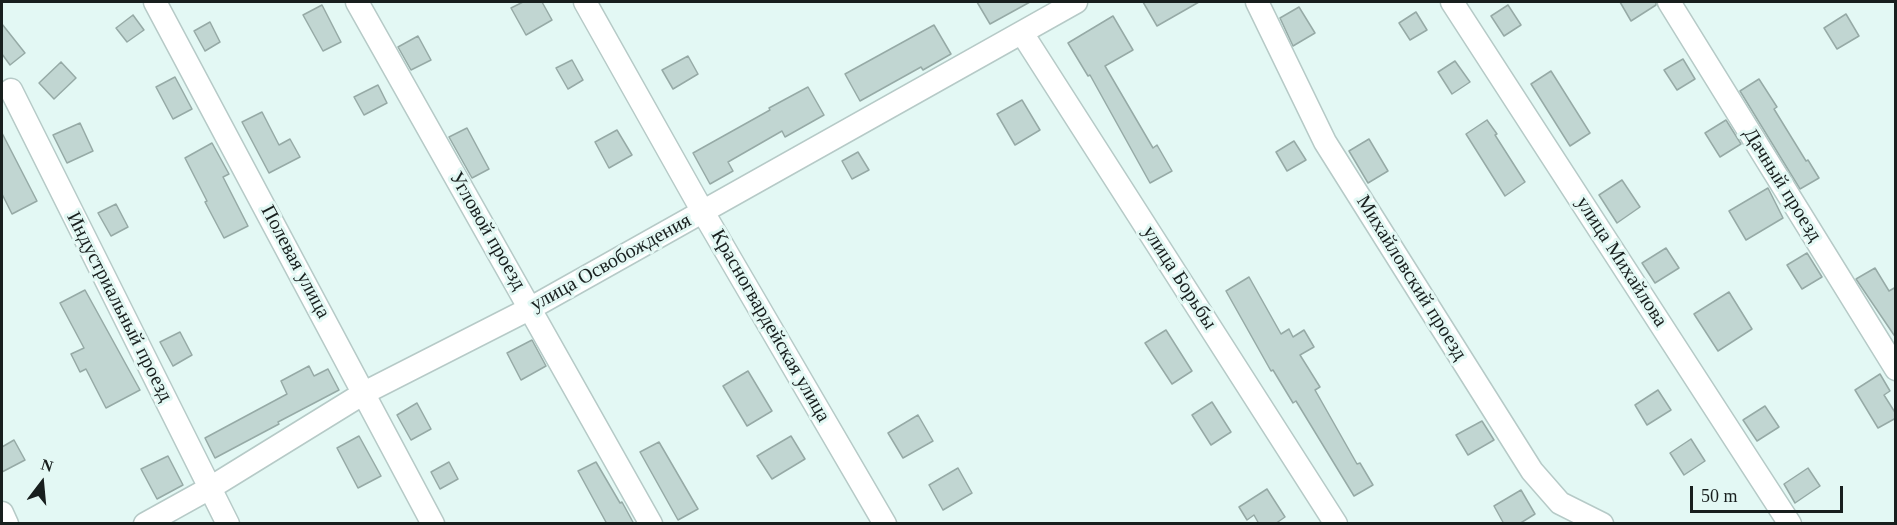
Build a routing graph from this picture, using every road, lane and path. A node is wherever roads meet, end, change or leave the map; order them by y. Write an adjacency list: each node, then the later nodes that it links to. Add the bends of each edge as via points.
1 (155, 2): 13 (street, Полевая улица)
2 (357, 2): 11 (street, Угловой проезд)
3 (585, 2): 10 (street, Красногвардейская улица)
4 (1076, 2): 8 (street, улица Освобождения)
5 (1257, 2): 23 (street, Михайловский проезд, via 1325,142 1532,471 1560,503)
6 (1452, 2): 24 (street, улица Михайлова)
7 (1669, 2): 12 (street, Дачный проезд)
8 (1022, 33): 10 (street, улица Освобождения); 22 (street, улица Борьбы)
9 (10, 90): 14 (street, Индустриальный проезд)
10 (703, 212): 11 (street, улица Освобождения); 21 (street, Красногвардейская улица)
11 (531, 309): 13 (street, улица Освобождения); 20 (street, Угловой проезд)
12 (1896, 369)
13 (364, 393): 14 (street, улица Освобождения); 19 (street, Полевая улица)
14 (210, 488): 17 (street, улица Освобождения); 18 (street, Индустриальный проезд)
15 (2, 513): 16 (street)
16 (7, 524)
17 (145, 524)
18 (228, 524)
19 (434, 524)
20 (651, 524)
21 (885, 524)
22 (1336, 524)
23 (1602, 524)
24 (1790, 524)

